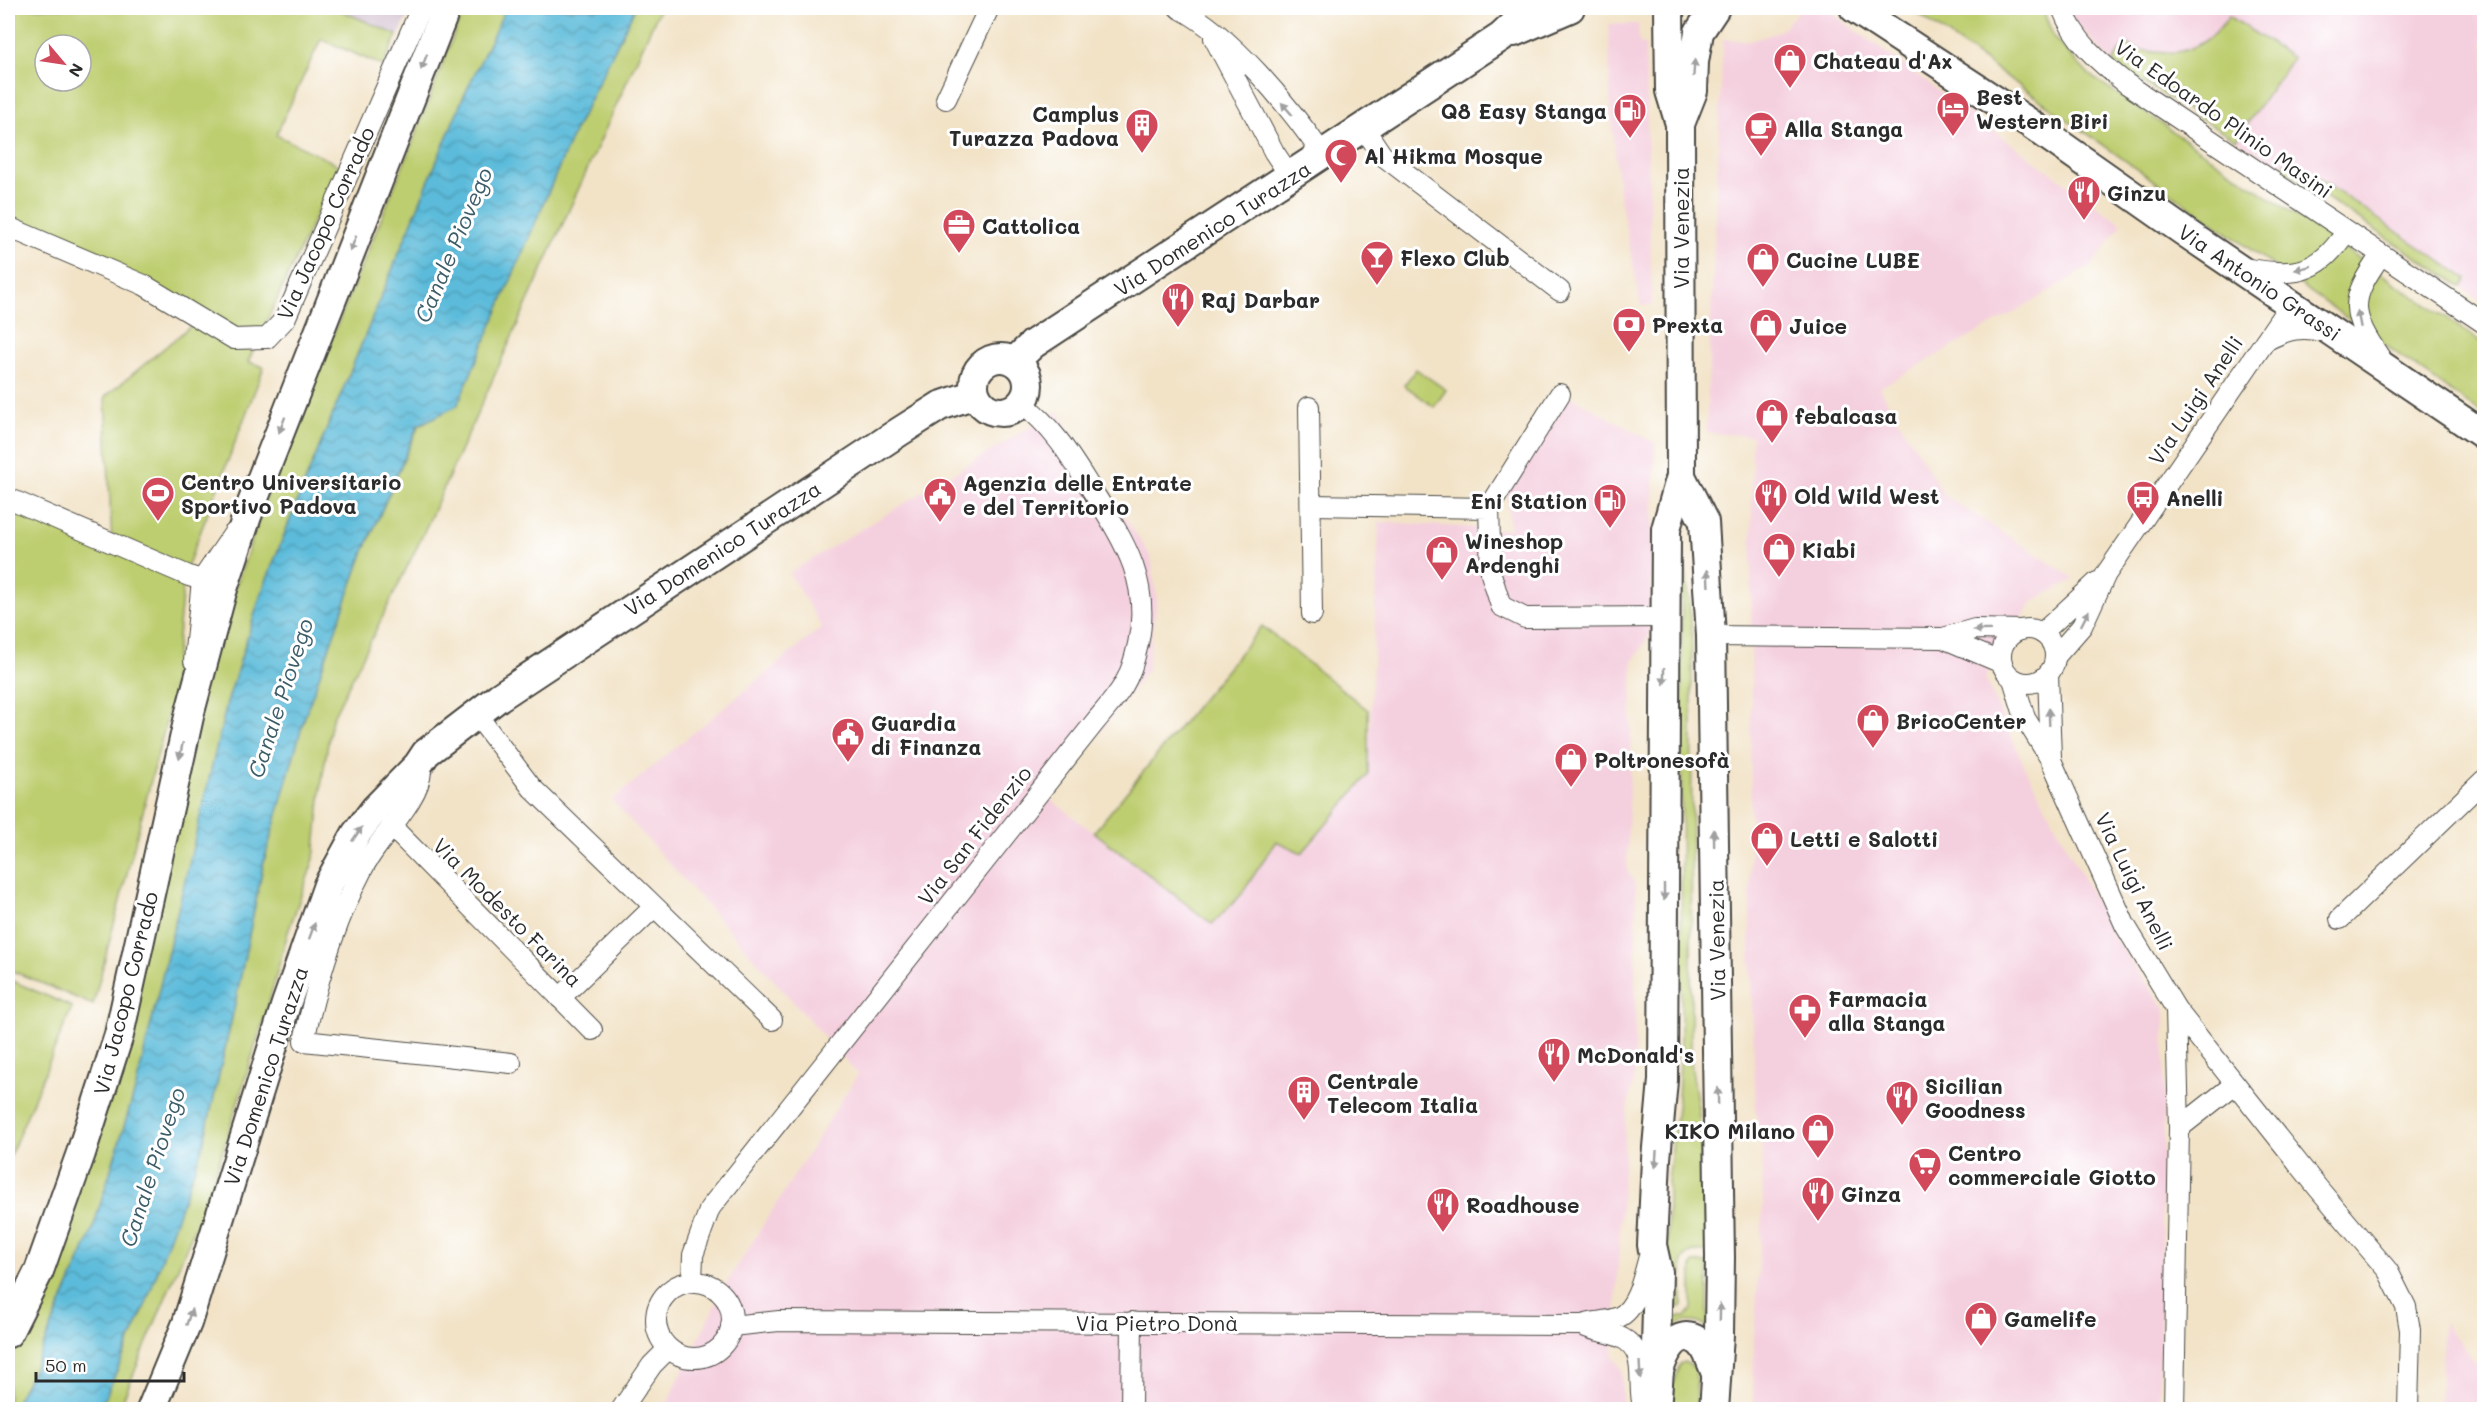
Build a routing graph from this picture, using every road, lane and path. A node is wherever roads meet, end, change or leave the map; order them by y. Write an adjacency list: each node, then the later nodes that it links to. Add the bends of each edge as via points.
1 (421, 8): 19 (street, Via Jacopo Corrado, via 285,319 267,338 234,339 144,285)
2 (446, 8): 39 (main road, Via Jacopo Corrado, one-way to 39)
3 (989, 8): 14 (street)
4 (1179, 8): 12 (street)
5 (1532, 8): 13 (main road, Via Domenico Turazza)
6 (1570, 8): 13 (main road, Via Domenico Turazza)
7 (1669, 8): 15 (main road, Via Venezia, via 1670,91)
8 (1715, 8): 15 (main road, Via Venezia, one-way to 8, via 1693,91 1700,32)
9 (1854, 8): 11 (main road, Via Antonio Grassi)
10 (2062, 8): 20 (street, Via Edoardo Plinio Masini, via 2086,49 2118,78)
11 (1884, 18): 22 (main road, Via Antonio Grassi)
12 (1209, 28): 17 (street, one-way to 12, via 1239,54); 18 (street)
13 (1501, 38): 16 (main road, Via Domenico Turazza)
14 (946, 99)
15 (1680, 124): 35 (main road, Via Venezia)
16 (1364, 128): 17 (main road, Via Domenico Turazza); 23 (street, via 1382,154)
17 (1323, 155): 18 (main road, Via Domenico Turazza)
18 (1290, 176): 28 (main road, Via Domenico Turazza, via 1033,344)
19 (8, 227)
20 (2346, 232): 21 (street, Via Edoardo Plinio Masini); 22 (street, one-way to 22, via 2333,252 2318,264 2300,270 2269,272)
21 (2381, 255): 25 (street, Via Edoardo Plinio Masini); 29 (street, one-way to 21, via 2362,331 2357,313 2359,292)
22 (2236, 267): 24 (main road, Via Antonio Grassi)
23 (1560, 291)
24 (2290, 303): 26 (main road, Via Antonio Grassi); 27 (street, Via Luigi Anelli)
25 (2484, 323)
26 (2338, 335): 27 (street, Via Luigi Anelli, via 2310,328 2286,330); 29 (main road, Via Antonio Grassi)
27 (2263, 342): 40 (street, Via Luigi Anelli)
28 (1015, 361): 30 (main road, via 999,358 983,364 974,377); 32 (main road, via 1027,376 1027,395)
29 (2388, 369): 34 (main road, Via Antonio Grassi)
30 (975, 394): 32 (main road, via 990,411 1001,413); 52 (main road, Via Domenico Turazza, via 940,406 908,426)
31 (1560, 394): 38 (street)
32 (1022, 403): 67 (street, Via San Fidenzio, via 1061,440 1129,556 1141,586 1143,622 1134,661 1123,686 710,1208 693,1255)
33 (1309, 407): 37 (street)
34 (2484, 435)
35 (1681, 476): 43 (main road, Via Venezia, via 1666,529); 46 (main road, Via Venezia, one-way to 35, via 1704,522)
36 (8, 498): 41 (street)
37 (1312, 506): 38 (street); 42 (street)
38 (1489, 508): 43 (street, via 1491,574 1501,606 1525,618)
39 (247, 516): 41 (street, Via Jacopo Corrado); 51 (main road, Via Jacopo Corrado)
40 (2106, 574): 45 (street, Via Luigi Anelli); 49 (street, Via Luigi Anelli, one-way to 40, via 2082,626)
41 (202, 580): 51 (street, Via Jacopo Corrado)
42 (1312, 614)
43 (1664, 617): 66 (main road, Via Venezia, one-way to 66, via 1663,1080)
44 (2021, 630): 45 (street); 47 (street, one-way to 47, via 1975,629); 48 (street, via 2005,643)
45 (2042, 633): 49 (street, via 2049,640)
46 (1711, 636): 47 (street); 74 (main road, Via Venezia, one-way to 46, via 1720,1257)
47 (1943, 638): 48 (street)
48 (2002, 663): 50 (street)
49 (2052, 666): 50 (street, via 2032,683); 53 (street, Via Luigi Anelli, one-way to 49)
50 (2013, 679): 53 (street, Via Luigi Anelli, via 2025,718)
51 (190, 712): 71 (main road, Via Jacopo Corrado, one-way to 71, via 119,1035 39,1271)
52 (476, 714): 54 (main road, Via Domenico Turazza, via 426,753); 57 (street, via 532,789)
53 (2051, 760): 60 (street, Via Luigi Anelli, via 2125,925)
54 (418, 765): 56 (street, Via Domenico Turazza, via 421,771 417,790); 75 (main road, Via Domenico Turazza, one-way to 54, via 188,1323 286,1004 328,885 356,834)
55 (2484, 781): 58 (street)
56 (391, 826): 59 (street, Via Modesto Farina); 63 (street, Via Domenico Turazza, via 363,866 349,898 313,998 304,1041)
57 (654, 907): 59 (street); 61 (street)
58 (2340, 919)
59 (560, 998): 62 (street, Via Modesto Farina)
60 (2176, 1009): 64 (street, Via Luigi Anelli); 65 (street)
61 (772, 1020)
62 (592, 1030)
63 (511, 1063)
64 (2235, 1084): 65 (street); 82 (street, Via Luigi Anelli, via 2388,1271 2408,1314)
65 (2179, 1128): 81 (street)
66 (1652, 1245): 69 (street, Via Pietro Donà, via 1639,1293 1631,1306 1622,1316); 73 (main road, Via Venezia, via 1658,1272)
67 (692, 1282): 70 (street, via 703,1283 722,1295 732,1315); 72 (street, via 668,1291 660,1301 656,1327)
68 (1132, 1322): 69 (street, Via Pietro Donà); 70 (street, Via Pietro Donà, via 779,1321); 77 (street)
69 (1582, 1325): 78 (street, Via Pietro Donà, one-way to 78, via 1631,1344 1639,1355)
70 (731, 1326): 72 (street, via 727,1339 706,1356 686,1357)
71 (8, 1333)
72 (668, 1349): 76 (street)
73 (1659, 1371): 74 (main road, via 1667,1349 1675,1341 1690,1339 1705,1348); 79 (main road, Via Venezia)
74 (1715, 1371): 80 (main road, Via Venezia)
75 (151, 1410)
76 (621, 1410)
77 (1131, 1410)
78 (1644, 1410)
79 (1656, 1410)
80 (1714, 1410)
81 (2174, 1410)
82 (2409, 1410)

